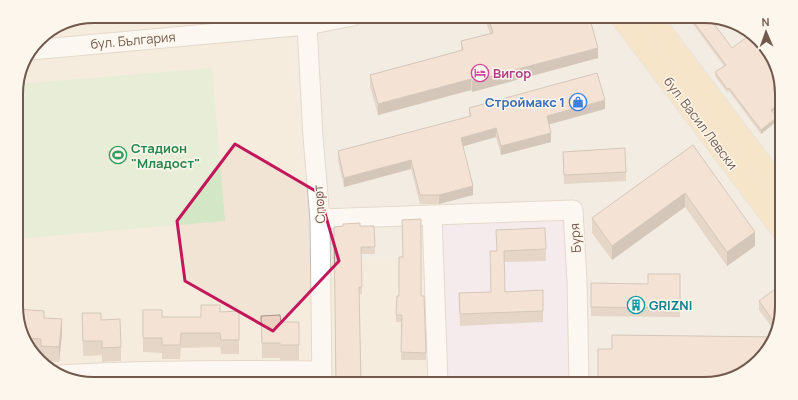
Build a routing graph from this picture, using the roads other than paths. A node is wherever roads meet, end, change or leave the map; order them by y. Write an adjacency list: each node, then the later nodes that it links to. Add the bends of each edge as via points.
1 (317, 23): 4 (street, бул. България)
2 (626, 23): 9 (main road, бул. Васил Левски)
3 (654, 23): 6 (main road, бул. Васил Левски)
4 (307, 25): 5 (street, бул. България); 8 (street, Спорт)
5 (39, 49)
6 (775, 183)
7 (432, 215): 8 (street, Буря); 13 (street); 14 (street, Буря, via 573,210)
8 (320, 219): 12 (street, Спорт)
9 (775, 220)
10 (73, 374): 11 (street, via 270,370)
11 (316, 377)
12 (322, 377)
13 (438, 377)
14 (579, 377)

